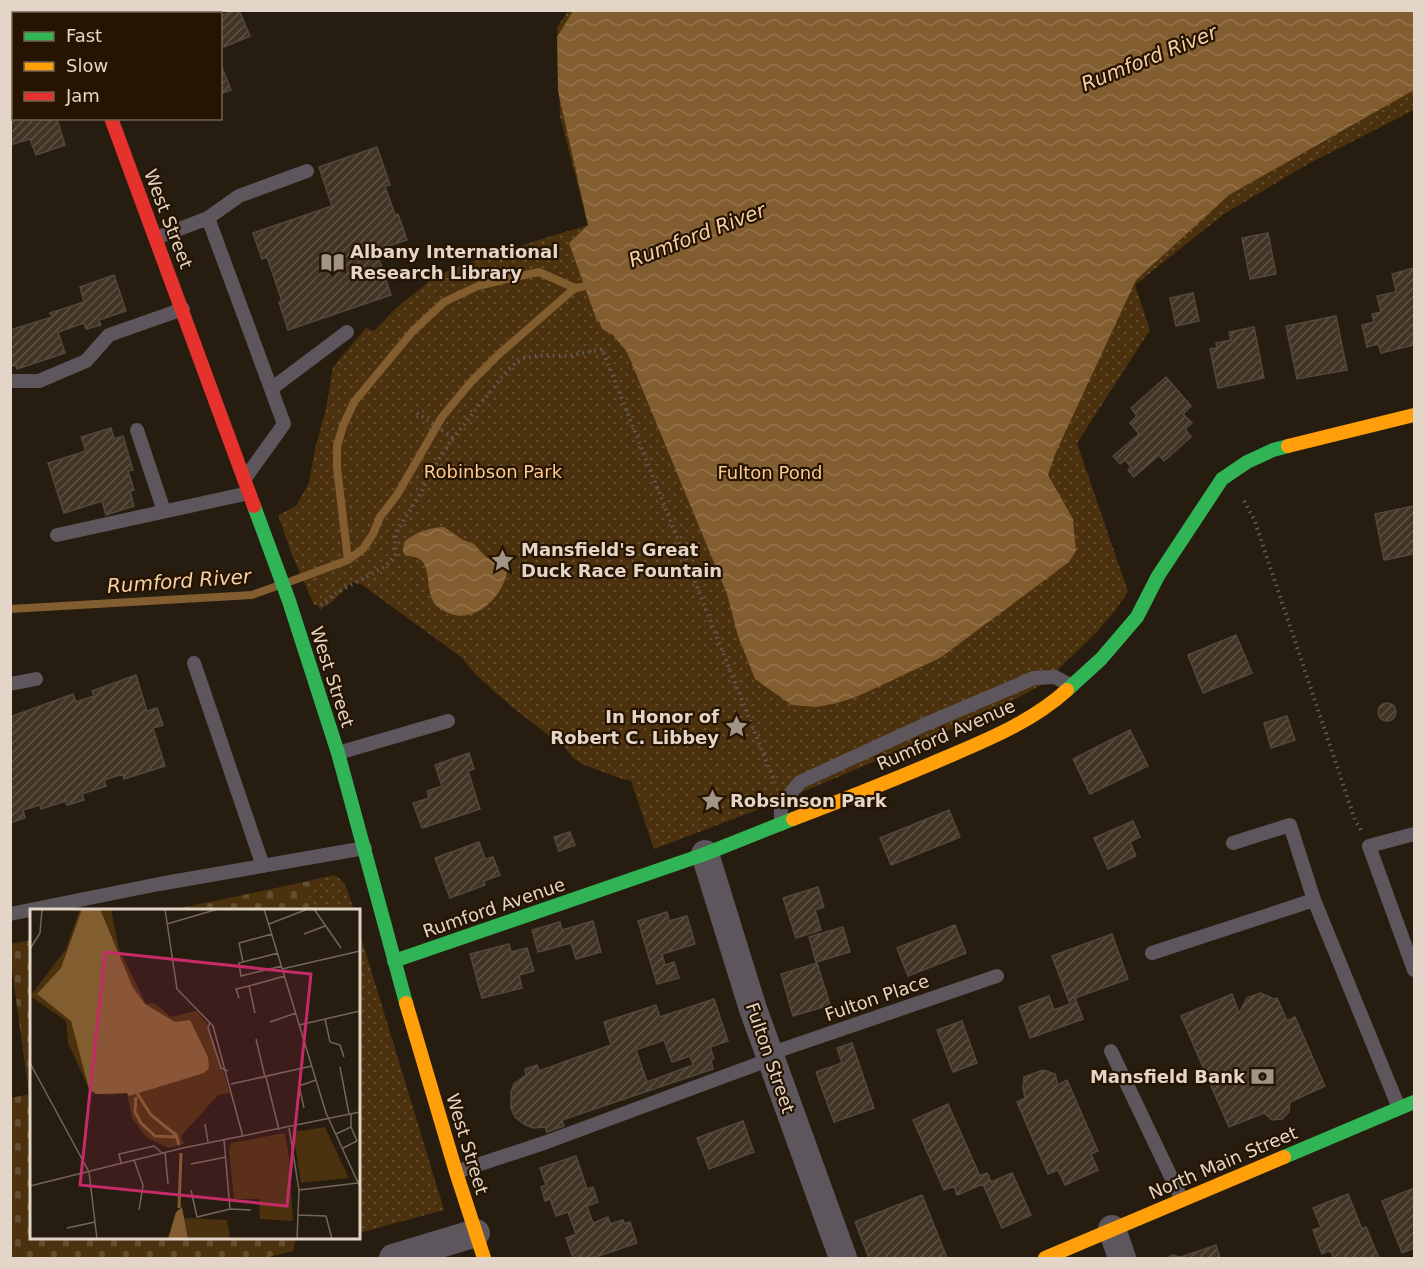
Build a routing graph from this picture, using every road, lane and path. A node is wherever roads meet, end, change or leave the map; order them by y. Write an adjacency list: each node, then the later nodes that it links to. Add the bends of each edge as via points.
1 (112, 120): 4 (main road, West Street)
2 (307, 171): 3 (lane, via 239,196)
3 (208, 218): 4 (lane); 8 (lane)
4 (156, 238): 5 (main road, West Street)
5 (183, 309): 7 (lane, via 109,335 86,361 39,381); 14 (main road, West Street)
6 (347, 332): 8 (lane)
7 (10, 381)
8 (271, 389): 14 (lane, via 285,424)
9 (417, 413): 12 (path)
10 (1414, 416): 13 (main road, Rumford Avenue, via 1273,450)
11 (137, 430): 16 (lane)
12 (453, 438): 18 (path, via 397,531 392,561); 25 (path, via 520,359 602,349 773,781)
13 (1231, 473): 22 (main road, Rumford Avenue, via 1222,479 1158,576 1137,617); 29 (path, via 1254,519 1355,820)
14 (244, 479): 15 (main road, West Street)
15 (249, 493): 16 (lane); 18 (main road, West Street)
16 (164, 511): 17 (lane)
17 (57, 535)
18 (295, 620): 24 (main road, West Street)
19 (194, 663): 32 (lane)
20 (36, 679): 21 (lane)
21 (10, 684)
22 (1072, 686): 25 (lane, via 1055,677 1034,678 800,782); 26 (main road, Rumford Avenue, via 1049,706 987,740)
23 (448, 721): 24 (lane)
24 (338, 753): 30 (main road, West Street)
25 (790, 795): 26 (lane, via 781,805)
26 (781, 824): 31 (main road, Rumford Avenue)
27 (1414, 834): 29 (lane)
28 (1233, 843): 33 (lane, via 1290,825)
29 (1369, 846): 39 (lane)
30 (364, 848): 32 (lane); 38 (main road, West Street)
31 (705, 854): 38 (main road, Rumford Avenue); 42 (street, Fulton Street)
32 (263, 866): 34 (lane)
33 (1314, 900): 37 (lane); 44 (lane)
34 (35, 909)
35 (30, 910): 36 (lane)
36 (10, 914)
37 (1152, 953)
38 (394, 961): 45 (main road, West Street)
39 (1414, 970)
40 (997, 976): 42 (lane, Fulton Place)
41 (1111, 1052): 46 (lane)
42 (770, 1057): 45 (lane, Fulton Place, via 544,1143); 50 (street, Fulton Street)
43 (1414, 1102): 44 (main road, North Main Street)
44 (1399, 1108): 46 (main road, North Main Street)
45 (456, 1172): 48 (main road, West Street)
46 (1182, 1200): 47 (main road, North Main Street)
47 (1112, 1229): 51 (main road, North Main Street); 52 (street)
48 (480, 1246): 49 (street)
49 (393, 1258)
50 (843, 1258)
51 (1045, 1258)
52 (1122, 1258)

